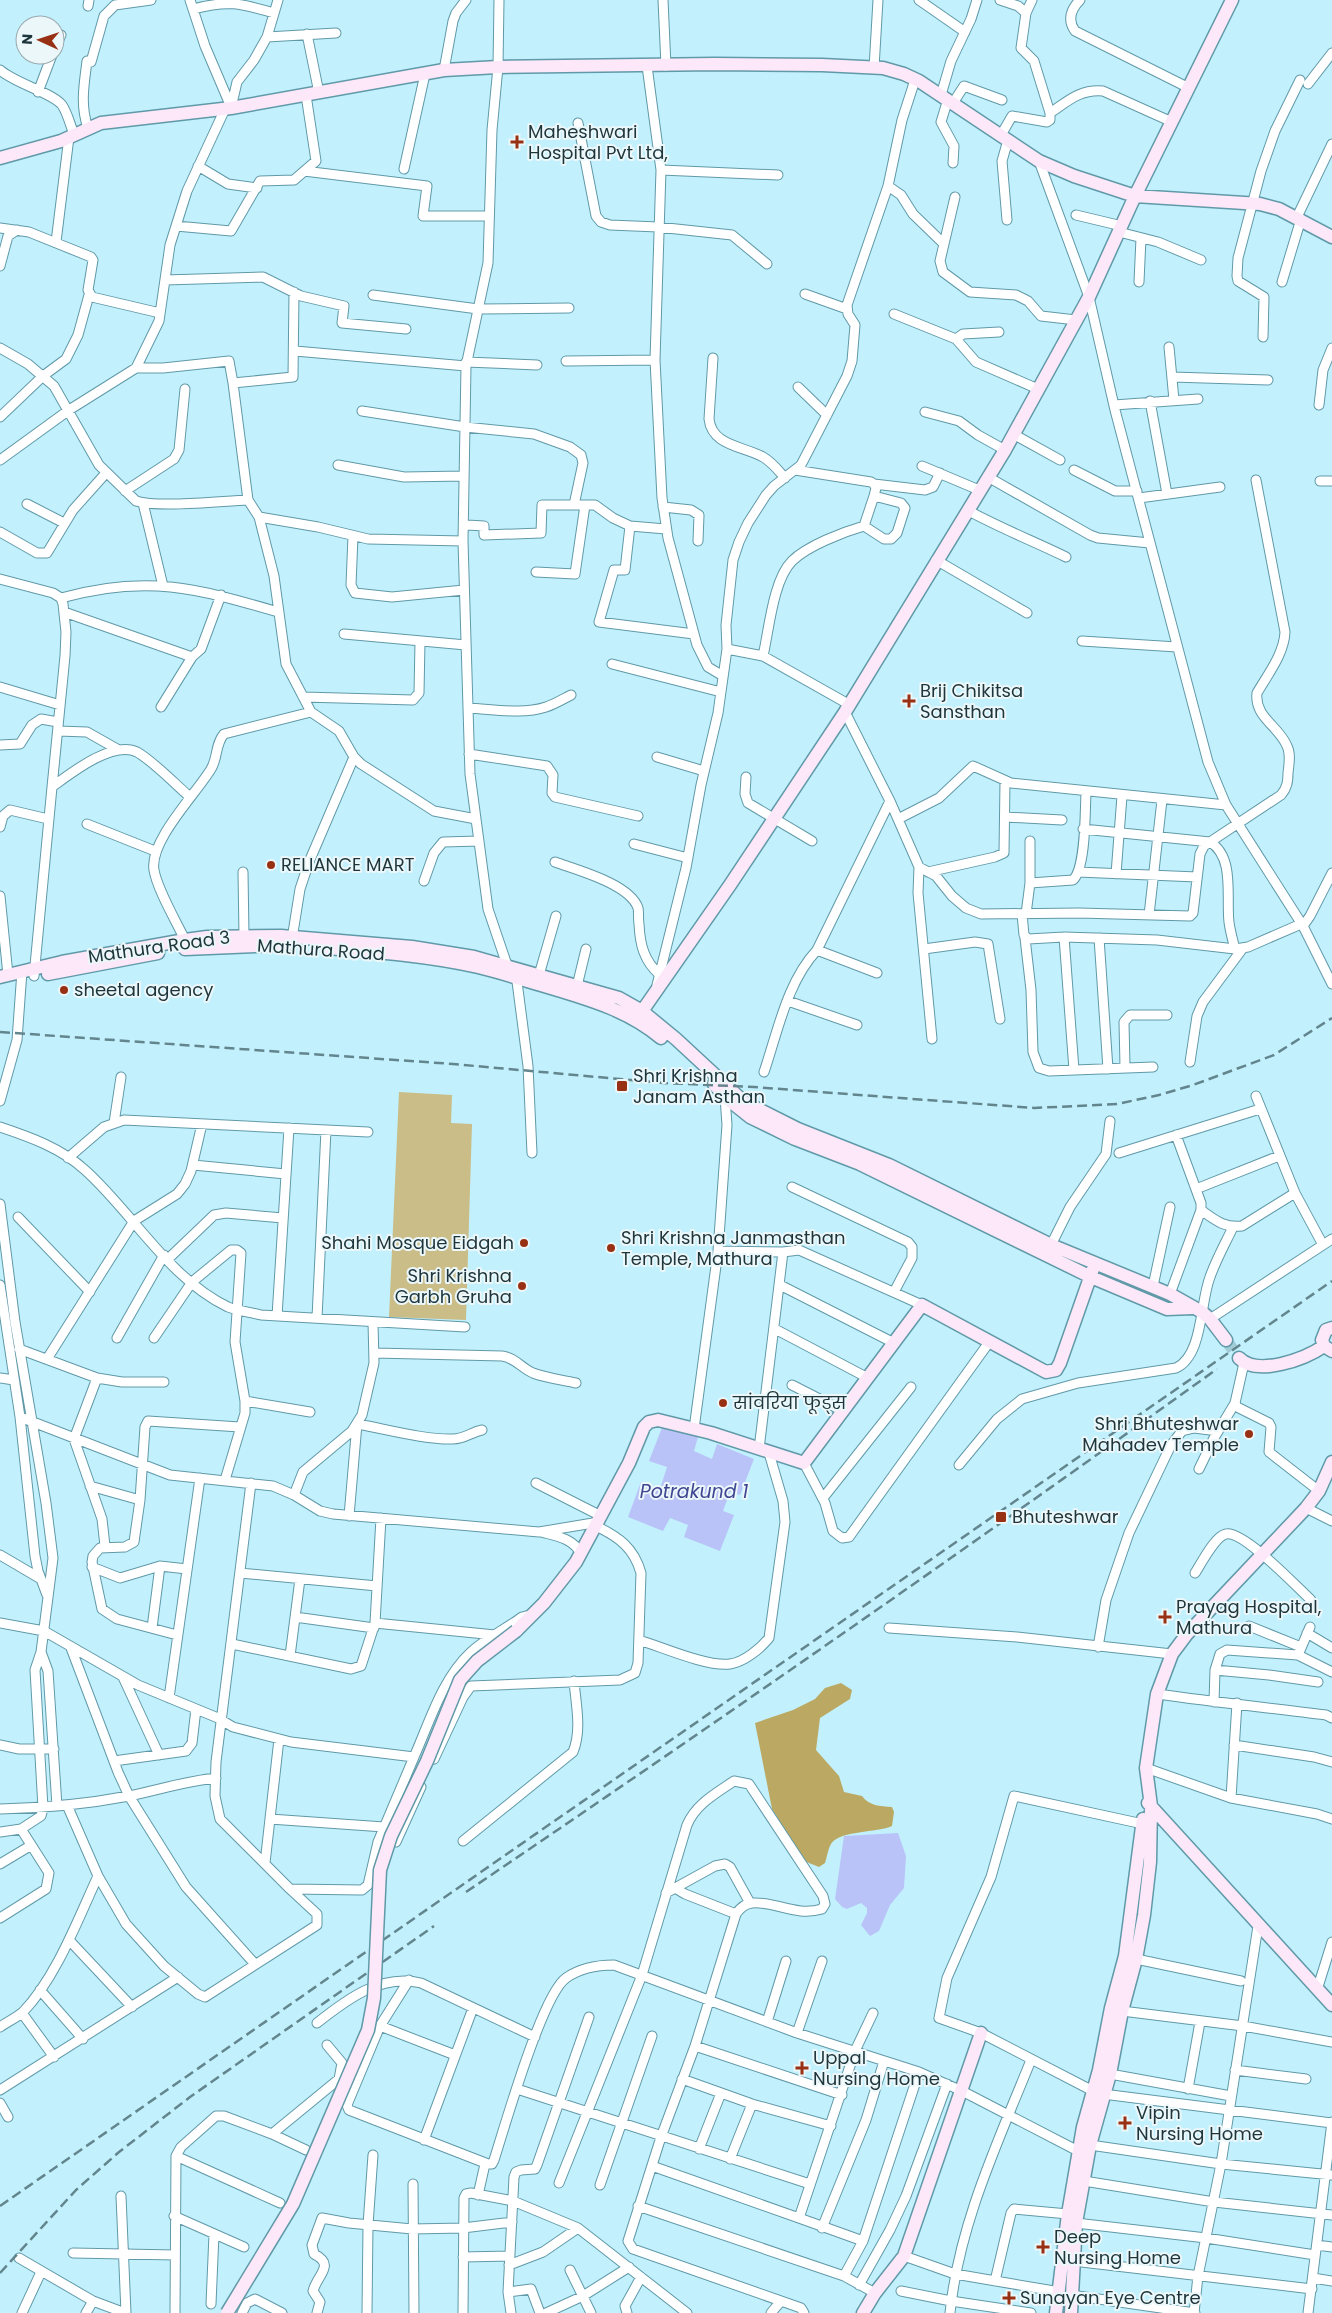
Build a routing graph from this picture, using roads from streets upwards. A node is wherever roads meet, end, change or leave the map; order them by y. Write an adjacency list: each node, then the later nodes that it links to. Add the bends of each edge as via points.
1 (150, 0): 43 (street, via 115,5 104,16 89,62 82,103)
2 (190, 0): 15 (street)
3 (278, 0): 16 (street)
4 (466, 0): 29 (street, via 453,21)
5 (499, 0): 26 (street)
6 (663, 0): 25 (street)
7 (878, 0): 27 (street)
8 (919, 0): 18 (street)
9 (977, 0): 18 (street)
10 (1000, 0): 17 (street, via 1018,6)
11 (1032, 0): 17 (street)
12 (1080, 0): 34 (street, via 1071,10 1070,22 1075,31)
13 (1232, 0): 34 (street)
14 (234, 1): 15 (street, via 213,2); 16 (street)
15 (193, 10): 39 (street)
16 (274, 13): 21 (street)
17 (1026, 13): 40 (street, via 1021,48 1034,61)
18 (964, 32): 37 (street, via 951,60)
19 (336, 33): 20 (street)
20 (307, 34): 21 (street); 36 (street)
21 (267, 37): 39 (street, via 237,82)
22 (1332, 52): 33 (street)
23 (48, 65): 35 (street)
24 (647, 66): 25 (street); 26 (street); 52 (street)
25 (666, 66): 27 (street, via 778,64)
26 (498, 67): 29 (street); 61 (street)
27 (874, 68): 31 (street, via 904,74)
28 (0, 70): 35 (street)
29 (444, 70): 30 (street)
30 (425, 74): 36 (street); 51 (street)
31 (915, 80): 37 (street); 55 (street, via 902,120)
32 (1300, 80): 59 (street, via 1274,131)
33 (1308, 84)
34 (1189, 88): 41 (street)
35 (38, 92): 44 (street, via 60,103 66,112)
36 (312, 94): 39 (street); 53 (street, via 316,161)
37 (947, 99): 38 (street, via 964,86); 45 (street); 49 (street, via 941,122 954,146)
38 (1002, 100)
39 (228, 109): 43 (street, via 118,119); 50 (street)
40 (1050, 113): 41 (street, via 1082,92 1096,91); 45 (street, via 1047,122 1012,116)
41 (1172, 122): 57 (street)
42 (578, 123): 65 (street, via 596,216 600,222)
43 (88, 128): 44 (street)
44 (71, 136): 47 (street); 71 (street)
45 (1005, 137): 48 (street); 63 (street, via 1002,161)
46 (1332, 144): 62 (street)
47 (0, 158)
48 (1039, 161): 57 (street); 83 (street)
49 (953, 164)
50 (198, 166): 56 (street, via 228,184); 64 (street)
51 (404, 169)
52 (661, 170): 54 (street); 65 (street)
53 (304, 171): 56 (street, via 294,180 260,181); 61 (street, via 427,186 423,216)
54 (778, 175)
55 (888, 186): 72 (street, via 901,195 913,214); 86 (street)
56 (256, 188): 64 (street, via 232,231)
57 (1135, 196): 59 (street); 67 (street)
58 (956, 197): 72 (street)
59 (1253, 203): 62 (street); 92 (street, via 1236,276 1238,281 1264,297)
60 (1076, 215): 67 (street)
61 (489, 216): 85 (street, via 488,263)
62 (1299, 218): 69 (street); 78 (street)
63 (1007, 220)
64 (176, 226): 76 (street)
65 (658, 227): 74 (street, via 732,235); 99 (street)
66 (0, 228): 68 (street)
67 (1121, 229): 70 (street); 83 (street)
68 (16, 230): 71 (street); 75 (street, via 8,236)
69 (1332, 237)
70 (1140, 238): 73 (street); 77 (street)
71 (56, 242): 81 (street, via 91,257)
72 (944, 244): 89 (street, via 940,267 970,292 1016,295 1028,301 1041,316)
73 (1201, 260)
74 (767, 264)
75 (0, 266)
76 (165, 280): 79 (street, via 263,277); 87 (street)
77 (1138, 282)
78 (1282, 282)
79 (294, 292): 90 (street, via 344,306 342,323); 97 (street)
80 (805, 294): 86 (street)
81 (89, 295): 87 (street, via 97,300); 104 (street, via 78,335 66,358)
82 (374, 295): 85 (street)
83 (1089, 297): 89 (street); 114 (street)
84 (568, 308): 85 (street)
85 (478, 309): 101 (street)
86 (847, 309): 119 (street, via 855,324 851,368)
87 (160, 313): 103 (street, via 152,338)
88 (894, 314): 93 (street)
89 (1076, 320): 110 (street)
90 (406, 330)
91 (1000, 332): 93 (street, via 963,334)
92 (1263, 337)
93 (956, 339): 110 (street, via 976,362)
94 (1169, 347): 105 (street)
95 (0, 348): 104 (street)
96 (1332, 348): 115 (street, via 1323,370)
97 (295, 352): 101 (street); 107 (street, via 293,377)
98 (713, 358): 134 (street, via 709,419 715,436 765,458)
99 (655, 360): 100 (street); 150 (street)
100 (566, 361)
101 (466, 364): 102 (street); 121 (street)
102 (537, 366)
103 (136, 368): 107 (street, via 229,360); 116 (street)
104 (43, 376): 116 (street, via 54,386); 120 (street)
105 (1172, 377): 106 (street); 112 (street)
106 (1268, 380)
107 (233, 383): 145 (street)
108 (798, 387): 119 (street)
109 (185, 389): 140 (street, via 180,450 174,459)
110 (1038, 389): 122 (street)
111 (1198, 399): 112 (street)
112 (1174, 400): 113 (street)
113 (1150, 401): 114 (street); 142 (street)
114 (1114, 405): 143 (street)
115 (1319, 405)
116 (69, 410): 124 (street); 130 (street)
117 (362, 411): 121 (street)
118 (925, 412): 123 (street, via 959,421)
119 (827, 415): 128 (street, via 801,465)
120 (0, 417)
121 (465, 427): 132 (street); 148 (street, via 534,434 577,451 583,463)
122 (1013, 434): 123 (street); 125 (street)
123 (1005, 450): 133 (street)
124 (0, 460)
125 (1060, 460)
126 (338, 465): 132 (street, via 404,477)
127 (922, 466): 131 (street)
128 (795, 470): 134 (street); 138 (street)
129 (1074, 470): 143 (street, via 1114,491)
130 (106, 473): 140 (street); 153 (street)
131 (940, 473): 138 (street, via 933,487 925,490); 141 (street)
132 (464, 476): 160 (street)
133 (988, 477): 141 (street); 162 (street, via 1090,535)
134 (785, 478): 180 (street, via 766,495 739,542 731,574)
135 (1256, 480): 217 (street, via 1285,632 1280,653 1256,700 1261,714 1283,738 1290,757 1286,790)
136 (1320, 481): 137 (street)
137 (1332, 481)
138 (874, 484): 144 (street)
139 (1220, 486): 142 (street)
140 (125, 490): 146 (street)
141 (979, 490): 151 (street)
142 (1167, 494): 143 (street)
143 (1138, 495): 162 (street)
144 (874, 496): 156 (street); 156 (street, via 900,503 905,514 891,539 884,539)
145 (248, 500): 146 (street); 152 (street)
146 (143, 503): 167 (street)
147 (27, 504): 153 (street)
148 (574, 505): 149 (street); 154 (street, via 542,505 540,533 484,535 484,526)
149 (585, 505): 155 (street, via 595,505); 165 (street, via 576,574)
150 (663, 507): 157 (street); 161 (street, via 691,510 698,515)
151 (967, 510): 163 (street); 164 (street)
152 (259, 517): 159 (street); 172 (street, via 274,576)
153 (64, 523): 158 (street, via 50,548 42,554)
154 (467, 525)
155 (630, 526): 157 (street); 175 (street, via 625,570 614,570 599,622)
156 (864, 526): 181 (street, via 791,561 777,591)
157 (666, 529): 175 (street)
158 (0, 532)
159 (353, 536): 160 (street); 168 (street, via 351,585 355,592 392,597)
160 (463, 541): 168 (street)
161 (698, 541)
162 (1150, 543): 179 (street)
163 (1066, 557)
164 (936, 560): 173 (street); 192 (street)
165 (536, 572)
166 (0, 579): 170 (street, via 53,593)
167 (163, 586): 169 (street); 170 (street, via 112,586)
168 (464, 590): 178 (street)
169 (221, 595): 172 (street); 182 (street, via 200,650)
170 (60, 598): 171 (street)
171 (64, 612): 182 (street); 189 (street, via 65,656)
172 (278, 612): 188 (street, via 286,664)
173 (1027, 612)
174 (344, 634): 177 (street)
175 (694, 634): 184 (street, via 708,667)
176 (1082, 641): 179 (street)
177 (420, 642): 178 (street); 188 (street, via 419,693 413,700)
178 (466, 645): 191 (street)
179 (1178, 647): 209 (street, via 1208,762)
180 (727, 649): 181 (street); 184 (street)
181 (763, 656): 192 (street)
182 (192, 657): 190 (street)
183 (612, 664): 186 (street)
184 (723, 676): 186 (street)
185 (0, 687): 189 (street)
186 (721, 692): 200 (street)
187 (571, 695): 191 (street, via 537,709)
188 (302, 696): 193 (street)
189 (60, 705): 194 (street)
190 (161, 708)
191 (468, 708): 197 (street)
192 (847, 708): 208 (street); 215 (street)
193 (311, 712): 199 (street, via 339,731); 206 (street, via 224,734 218,742 211,769)
194 (58, 727): 195 (street, via 41,719 32,725 20,744); 196 (street, via 87,732); 203 (street)
195 (0, 745)
196 (117, 750): 203 (street, via 90,762); 206 (street, via 138,752)
197 (469, 754): 210 (street, via 547,766 553,775 552,793 555,797); 213 (street)
198 (657, 757): 200 (street)
199 (354, 758): 213 (street, via 434,811); 251 (street, via 300,888)
200 (704, 770): 229 (street)
201 (746, 777): 215 (street, via 748,803)
202 (1005, 781): 204 (street); 211 (street); 214 (street, via 973,766 939,798)
203 (52, 787): 212 (street)
204 (1086, 792): 205 (street); 220 (street)
205 (1122, 796): 207 (street); 221 (street)
206 (190, 797): 228 (street)
207 (1162, 800): 209 (street); 222 (street)
208 (890, 801): 214 (street); 255 (street)
209 (1226, 805): 217 (street)
210 (638, 816)
211 (1005, 817): 216 (street); 233 (street, via 1004,853)
212 (48, 819): 219 (street, via 10,810 3,816); 258 (street)
213 (476, 819): 223 (street)
214 (898, 819): 231 (street)
215 (774, 820): 224 (street); 264 (street)
216 (1062, 820)
217 (1237, 823): 226 (street); 245 (street)
218 (88, 824): 228 (street)
219 (0, 826)
220 (1083, 829): 221 (street); 234 (street)
221 (1119, 832): 222 (street); 236 (street)
222 (1158, 836): 226 (street); 237 (street)
223 (479, 841): 239 (street, via 443,842 434,853); 256 (street, via 488,909)
224 (812, 841)
225 (1030, 841): 240 (street)
226 (1210, 842): 238 (street, via 1200,854); 254 (street, via 1223,856 1229,923)
227 (634, 844): 229 (street)
228 (156, 851): 250 (street, via 153,862 155,876)
229 (688, 858): 260 (street)
230 (555, 862): 260 (street, via 600,878 633,900 638,908 639,936 645,958)
231 (919, 867): 233 (street); 253 (street, via 918,892)
232 (243, 872): 246 (street)
233 (928, 872): 242 (street, via 974,913)
234 (1078, 872): 236 (street); 240 (street, via 1073,880)
235 (1332, 873): 245 (street)
236 (1116, 874): 237 (street)
237 (1153, 875): 238 (street); 243 (street)
238 (1197, 877): 243 (street, via 1190,916)
239 (424, 881)
240 (1030, 883): 242 (street)
241 (0, 896): 261 (street)
242 (1024, 914): 243 (street); 247 (street)
243 (1149, 915)
244 (556, 916): 259 (street)
245 (1302, 925): 254 (street); 262 (street)
246 (244, 936): 250 (street, Mathura Road 3); 251 (street, Mathura Road 3)
247 (1025, 938): 248 (street); 275 (street, via 1036,1063 1043,1070)
248 (1064, 938): 249 (street); 275 (street)
249 (1099, 938): 254 (street, via 1157,940); 274 (street)
250 (184, 940): 258 (street, Mathura Road 3)
251 (291, 941): 256 (street, Mathura Road 3, via 412,947); 258 (street, Mathura Road, via 167,951)
252 (586, 949): 263 (street)
253 (924, 949): 268 (street, via 976,942 988,944); 270 (street)
254 (1239, 949): 271 (street, via 1203,1002 1197,1016)
255 (817, 950): 257 (street); 265 (street, via 807,961)
256 (513, 970): 259 (street, Mathura Road 3); 266 (street); 290 (street, via 528,1066)
257 (877, 973)
258 (28, 974): 261 (street, Mathura Road); 280 (street, via 17,1040)
259 (539, 975): 263 (street, Mathura Road 3)
260 (660, 975): 264 (street)
261 (2, 979)
262 (1332, 984)
263 (577, 986): 266 (street, Mathura Road 3, via 619,998)
264 (654, 997): 266 (street)
265 (788, 1001): 269 (street); 276 (street)
266 (639, 1015): 279 (street, via 712,1081); 307 (street, via 676,1039 744,1102 798,1129 889,1165)
267 (1168, 1015): 272 (street, via 1130,1015 1126,1018)
268 (1000, 1019)
269 (857, 1025)
270 (932, 1039)
271 (1190, 1062)
272 (1125, 1067): 273 (street); 274 (street)
273 (1153, 1067)
274 (1108, 1069): 275 (street)
275 (1074, 1070)
276 (764, 1072)
277 (121, 1077): 283 (street)
278 (1256, 1096): 281 (street)
279 (725, 1097): 309 (street, via 727,1125); 313 (street, via 750,1117 795,1139 860,1164)
280 (0, 1101)
281 (1260, 1109): 289 (street); 292 (street)
282 (1110, 1121): 307 (street, via 1106,1154 1070,1207)
283 (114, 1123): 284 (street, via 124,1120); 293 (street, via 104,1127)
284 (202, 1124): 286 (street); 294 (street)
285 (0, 1127): 293 (street, via 57,1150)
286 (288, 1128): 287 (street); 295 (street)
287 (326, 1130): 288 (street); 325 (street)
288 (368, 1132)
289 (1176, 1135): 291 (street); 297 (street)
290 (532, 1153)
291 (1119, 1153)
292 (1279, 1156): 297 (street); 298 (street)
293 (68, 1158): 304 (street, via 84,1169)
294 (193, 1165): 295 (street); 304 (street, via 177,1194)
295 (286, 1174): 303 (street)
296 (792, 1187): 319 (street, via 908,1242 912,1247 912,1258)
297 (1196, 1189): 301 (street)
298 (1295, 1193): 305 (street, via 1242,1226); 308 (street)
299 (0, 1204): 337 (street)
300 (1170, 1207): 317 (street)
301 (1200, 1210): 305 (street, via 1220,1224); 320 (street)
302 (18, 1217): 318 (street)
303 (283, 1218): 311 (street, via 226,1213 214,1215); 324 (street)
304 (134, 1221): 311 (street); 318 (street)
305 (1233, 1227): 323 (street, via 1210,1277)
306 (1332, 1239): 308 (street)
307 (1052, 1245): 312 (street)
308 (1323, 1245): 323 (street)
309 (718, 1251): 310 (street); 357 (street)
310 (783, 1252): 316 (street); 319 (street, via 799,1250)
311 (166, 1257): 314 (street); 331 (street)
312 (1096, 1263): 313 (street); 317 (street)
313 (1091, 1277): 323 (street, via 1167,1309); 334 (street, via 1056,1370 1040,1370)
314 (192, 1282): 322 (street, via 229,1308); 322 (street, via 231,1250 237,1250 242,1257); 332 (street)
315 (0, 1285): 327 (street)
316 (780, 1285): 330 (street); 335 (street)
317 (1153, 1286): 320 (street)
318 (90, 1292): 339 (street)
319 (894, 1292): 321 (street)
320 (1170, 1294): 323 (street)
321 (922, 1305): 334 (street); 335 (street)
322 (237, 1309): 324 (street); 349 (street, via 235,1342)
323 (1202, 1313): 333 (street); 365 (street, via 1196,1340 1183,1365 1078,1383 1022,1399 997,1419)
324 (278, 1316): 325 (street)
325 (317, 1318): 326 (street)
326 (373, 1322): 328 (street); 338 (street)
327 (3, 1327): 344 (street)
328 (464, 1327)
329 (1332, 1328): 336 (street, via 1323,1335)
330 (775, 1329): 343 (street); 361 (street)
331 (117, 1338)
332 (154, 1338)
333 (1226, 1340)
334 (990, 1341): 374 (street, via 849,1536 842,1538 833,1531)
335 (894, 1343): 343 (street)
336 (1328, 1348): 340 (street, via 1281,1364 1263,1366)
337 (19, 1349): 339 (street); 354 (street)
338 (375, 1353): 346 (street, via 502,1356 516,1360 537,1374); 355 (street)
339 (48, 1360): 342 (street)
340 (1241, 1360): 350 (street)
341 (0, 1378): 344 (street)
342 (97, 1378): 345 (street, via 122,1382); 360 (street)
343 (868, 1378): 351 (street)
344 (14, 1380): 353 (street)
345 (164, 1382)
346 (576, 1383)
347 (792, 1385): 351 (street)
348 (911, 1388): 374 (street)
349 (245, 1402): 352 (street); 356 (street)
350 (1235, 1403): 359 (street); 372 (street, via 1269,1423 1269,1452)
351 (843, 1411): 363 (street)
352 (310, 1412)
353 (20, 1417): 354 (street); 391 (street, via 35,1556)
354 (31, 1421): 360 (street); 394 (street, via 53,1558)
355 (357, 1424): 358 (street, via 443,1439 462,1438); 373 (street, via 303,1472); 377 (street)
356 (240, 1427): 364 (street, via 148,1421); 368 (street)
357 (694, 1429): 361 (street); 379 (street, via 658,1420 649,1422)
358 (482, 1430)
359 (1218, 1431): 366 (street); 408 (street, via 1182,1430 1171,1445 1129,1532 1106,1600)
360 (74, 1439): 364 (street); 371 (street)
361 (764, 1451): 363 (street); 406 (street, via 783,1501 785,1522 769,1638 740,1661 730,1664 705,1661)
362 (1332, 1462): 372 (street)
363 (804, 1463): 374 (street)
364 (141, 1464): 367 (street, via 170,1475); 375 (street)
365 (960, 1465)
366 (1199, 1469)
367 (200, 1478): 368 (street); 388 (street)
368 (225, 1480): 369 (street)
369 (251, 1482): 373 (street, via 273,1486); 389 (street)
370 (536, 1483): 379 (street)
371 (90, 1486): 375 (street); 382 (street, via 102,1519)
372 (1319, 1491): 376 (street)
373 (294, 1495): 377 (street, via 320,1511)
374 (822, 1498)
375 (140, 1500): 382 (street, via 134,1542 125,1548)
376 (1306, 1508): 380 (street); 384 (street)
377 (349, 1516): 378 (street)
378 (381, 1518): 381 (street); 393 (street)
379 (599, 1521): 381 (street); 383 (street); 406 (street, via 625,1542 638,1561 641,1573)
380 (1332, 1521)
381 (539, 1532): 383 (street, via 565,1538 578,1547)
382 (106, 1546): 387 (street, via 95,1551)
383 (580, 1554): 396 (street, via 563,1581)
384 (1262, 1554): 390 (street, via 1237,1535 1226,1534 1217,1539); 395 (street); 413 (street, via 1202,1616)
385 (0, 1555): 391 (street)
386 (160, 1566): 387 (street, via 125,1578 114,1577); 388 (street); 401 (street)
387 (92, 1567): 401 (street, via 102,1609 117,1619)
388 (187, 1568): 404 (street)
389 (240, 1573): 392 (street); 407 (street)
390 (1195, 1573)
391 (41, 1579): 394 (street)
392 (300, 1579): 393 (street); 397 (street)
393 (377, 1586): 399 (street)
394 (48, 1595): 403 (street)
395 (1311, 1600)
396 (533, 1614): 405 (street, via 522,1617); 603 (street, bridge, via 477,1661 460,1680 427,1762 391,1836 380,1870 374,1998 368,2030 293,2204)
397 (295, 1617): 399 (street); 414 (street)
398 (0, 1622): 403 (street)
399 (374, 1626): 405 (street); 414 (street, via 362,1666 357,1669)
400 (1249, 1626): 411 (street)
401 (152, 1628): 404 (street)
402 (889, 1628): 408 (street, via 1018,1637)
403 (44, 1631): 409 (street); 412 (street)
404 (178, 1635): 421 (street)
405 (495, 1635): 433 (street, via 472,1651 450,1677)
406 (639, 1640): 418 (street, via 638,1663 635,1673 629,1677)
407 (232, 1644): 414 (street); 426 (street)
408 (1098, 1647): 413 (street)
409 (71, 1648): 417 (street); 434 (street)
410 (1332, 1648): 411 (street, via 1309,1630)
411 (1299, 1651): 415 (street, via 1224,1651); 416 (street)
412 (42, 1652): 430 (street, via 35,1670); 431 (street, via 48,1671)
413 (1172, 1654): 420 (street)
414 (290, 1656)
415 (1215, 1670): 419 (street); 422 (street)
416 (1332, 1672)
417 (123, 1677): 421 (street); 432 (street)
418 (574, 1682): 451 (street, via 578,1729 572,1752); 452 (street, via 478,1684 466,1690)
419 (1318, 1682)
420 (1157, 1694): 422 (street); 436 (street)
421 (169, 1698): 424 (street)
422 (1214, 1702): 423 (street)
423 (1237, 1703): 425 (street); 429 (street)
424 (196, 1709): 426 (street); 432 (street, via 190,1748)
425 (1332, 1718)
426 (222, 1721): 427 (street); 437 (street)
427 (279, 1739): 433 (street); 445 (street)
428 (0, 1744): 430 (street, via 19,1749)
429 (1234, 1745): 435 (street); 439 (street)
430 (39, 1749): 431 (street); 444 (street)
431 (54, 1749): 442 (street)
432 (159, 1755): 434 (street)
433 (414, 1757): 448 (street)
434 (114, 1761): 438 (street)
435 (1332, 1762)
436 (1146, 1768): 439 (street); 440 (street)
437 (216, 1778): 438 (street, via 191,1780); 455 (street, via 216,1807 220,1819)
438 (129, 1796): 441 (street); 469 (street, via 186,1887)
439 (1231, 1798): 446 (street)
440 (1148, 1803): 447 (street); 463 (street); 466 (street, via 1150,1862)
441 (67, 1805): 442 (street); 456 (street)
442 (57, 1806): 444 (street)
443 (0, 1808): 444 (street)
444 (43, 1808): 449 (street, via 41,1816)
445 (270, 1819): 448 (street); 455 (street)
446 (1332, 1819)
447 (1143, 1824): 491 (street, via 1014,1796 992,1877 947,1978 940,2018); 513 (street, via 1125,1956 1111,2008)
448 (384, 1827): 458 (street, via 366,1889)
449 (21, 1829): 450 (street); 453 (street)
450 (0, 1832)
451 (463, 1841)
452 (396, 1842)
453 (30, 1846): 454 (street); 462 (street, via 49,1873 46,1889)
454 (0, 1864)
455 (264, 1864): 458 (street)
456 (98, 1876): 464 (street); 471 (street, via 126,1924)
457 (675, 1888): 459 (street); 460 (street, via 715,1866 725,1864 730,1867); 461 (street)
458 (290, 1889): 469 (street, via 317,1914 317,1925)
459 (666, 1893): 460 (street, via 692,1813 734,1781 742,1781 749,1784 823,1896 825,1904 822,1909 802,1912); 470 (street)
460 (750, 1903): 461 (street)
461 (736, 1914): 476 (street)
462 (0, 1918)
463 (1258, 1926): 475 (street); 489 (street)
464 (69, 1940): 474 (street); 478 (street)
465 (1332, 1942): 475 (street)
466 (1136, 1959): 473 (street); 480 (street)
467 (786, 1961): 484 (street)
468 (822, 1961): 490 (street)
469 (254, 1963): 471 (street, via 205,1997)
470 (642, 1975): 476 (street); 493 (street, via 614,1965 597,1965 566,1978 555,1990); 521 (street)
471 (178, 1977): 478 (street)
472 (410, 1980): 479 (street); 486 (street, via 357,1993); 488 (street)
473 (1241, 1981)
474 (40, 1990): 481 (street); 494 (street)
475 (1318, 1990): 477 (street)
476 (709, 2000): 484 (street); 497 (street)
477 (1332, 2005)
478 (132, 2007): 494 (street)
479 (472, 2008): 493 (street); 499 (street)
480 (1122, 2011): 485 (street); 505 (street)
481 (22, 2013): 487 (street); 500 (street)
482 (873, 2013): 498 (street)
483 (589, 2017): 518 (street)
484 (766, 2022): 490 (street)
485 (1200, 2022): 489 (street); 510 (street)
486 (317, 2023)
487 (1, 2025)
488 (380, 2026): 499 (street); 529 (street, via 348,2110)
489 (1243, 2026): 495 (street); 503 (street)
490 (797, 2033): 498 (street)
491 (981, 2033): 502 (street); 512 (street)
492 (652, 2036): 525 (street)
493 (535, 2037): 509 (street)
494 (83, 2039): 500 (street)
495 (1332, 2042)
496 (327, 2045): 527 (street, via 342,2063 338,2079)
497 (695, 2046): 507 (street); 515 (street)
498 (855, 2051): 501 (street); 515 (street)
499 (455, 2055): 529 (street)
500 (54, 2057): 511 (street)
501 (884, 2060): 504 (street); 560 (street, via 866,2120)
502 (1031, 2060): 513 (street); 522 (street)
503 (1235, 2070): 506 (street); 516 (street)
504 (919, 2072): 508 (street); 564 (street)
505 (1110, 2074): 510 (street); 513 (street)
506 (1306, 2078)
507 (682, 2079): 514 (street); 528 (street)
508 (947, 2084): 512 (street); 587 (street, via 906,2196)
509 (517, 2089): 518 (street); 536 (street, via 494,2160 492,2164)
510 (1188, 2089): 516 (street)
511 (0, 2090)
512 (962, 2091): 522 (street); 572 (street)
513 (1098, 2092): 520 (street); 530 (street, via 1084,2127)
514 (721, 2093): 519 (street); 531 (street)
515 (842, 2095): 526 (street)
516 (1231, 2096): 520 (street)
517 (0, 2103): 523 (street)
518 (558, 2103): 521 (street); 547 (street, via 537,2166 516,2172)
519 (752, 2104): 526 (street); 535 (street)
520 (1228, 2110): 524 (street); 537 (street)
521 (586, 2112): 525 (street); 541 (street)
522 (1009, 2116): 530 (street); 580 (street, via 982,2178)
523 (8, 2117)
524 (1332, 2122): 539 (street)
525 (622, 2124): 528 (street); 544 (street)
526 (831, 2126): 543 (street)
527 (272, 2134): 532 (street); 534 (street, via 216,2116 188,2140)
528 (661, 2136): 531 (street); 538 (street)
529 (424, 2140): 536 (street)
530 (1085, 2148): 537 (street); 540 (street); 555 (street)
531 (699, 2149): 535 (street)
532 (306, 2150)
533 (373, 2154): 557 (street)
534 (176, 2156): 549 (street); 553 (street)
535 (730, 2159): 543 (street)
536 (485, 2164): 545 (street)
537 (1221, 2164): 539 (street); 548 (street)
538 (652, 2166): 550 (street); 554 (street)
539 (1328, 2174): 551 (street)
540 (1084, 2181): 548 (street); 555 (street)
541 (559, 2183)
542 (413, 2184): 561 (street)
543 (810, 2184): 554 (street)
544 (600, 2185)
545 (478, 2195): 547 (street); 558 (street, via 466,2194 464,2198)
546 (121, 2196): 569 (street)
547 (513, 2201): 556 (street); 559 (street)
548 (1214, 2202): 551 (street); 563 (street)
549 (280, 2203)
550 (638, 2206): 581 (street); 595 (street, via 628,2241 633,2249)
551 (1321, 2214): 552 (street); 565 (street)
552 (1332, 2215)
553 (174, 2216): 562 (street); 570 (street)
554 (799, 2218): 560 (street)
555 (1072, 2218): 563 (street); 576 (street); 585 (street, via 1014,2209); 592 (street)
556 (512, 2222): 558 (street); 575 (street)
557 (368, 2225): 561 (street); 606 (street, via 325,2217 320,2220 312,2245 314,2254 325,2263 313,2291 320,2302); 607 (street)
558 (463, 2228): 561 (street); 573 (street)
559 (578, 2228): 575 (street, via 543,2252); 577 (street)
560 (822, 2228): 564 (street)
561 (412, 2229): 608 (street)
562 (214, 2234): 566 (street); 597 (street)
563 (1206, 2238): 571 (street); 582 (street)
564 (863, 2241): 581 (street)
565 (1317, 2245): 567 (street); 571 (street)
566 (244, 2247)
567 (1332, 2247)
568 (73, 2253): 569 (street)
569 (124, 2254): 570 (street); 601 (street)
570 (175, 2255): 602 (street)
571 (1315, 2255): 584 (street)
572 (904, 2256): 580 (street); 591 (street)
573 (463, 2257): 575 (street); 609 (street)
574 (19, 2258): 579 (street)
575 (510, 2261): 590 (street)
576 (1073, 2261): 582 (street); 592 (street)
577 (629, 2267): 583 (street); 593 (street)
578 (570, 2270): 593 (street)
579 (41, 2272): 594 (street); 599 (street)
580 (955, 2274): 585 (street); 596 (street)
581 (844, 2276): 587 (street)
582 (1198, 2276): 588 (street); 623 (street)
583 (642, 2277): 614 (street, via 625,2306); 615 (street)
584 (1313, 2278): 586 (street); 588 (street)
585 (995, 2281): 592 (street)
586 (1332, 2281)
587 (859, 2285): 591 (street)
588 (1312, 2289): 598 (street)
589 (901, 2291): 596 (street)
590 (508, 2292): 610 (street); 611 (street, via 531,2289)
591 (875, 2293): 618 (street)
592 (1065, 2294): 621 (street); 622 (street); 623 (street)
593 (583, 2296): 612 (street); 613 (street)
594 (93, 2301): 600 (street); 601 (street)
595 (781, 2301): 616 (street); 617 (street, via 801,2308)
596 (951, 2301): 619 (street); 620 (street)
597 (211, 2304)
598 (1311, 2312)
599 (22, 2313)
600 (86, 2313)
601 (126, 2313)
602 (175, 2313)
603 (227, 2313)
604 (242, 2313): 605 (street, via 247,2303 255,2299)
605 (282, 2313)
606 (317, 2313)
607 (366, 2313)
608 (414, 2313)
609 (463, 2313)
610 (511, 2313)
611 (540, 2313)
612 (546, 2313)
613 (591, 2313)
614 (627, 2313)
615 (687, 2313)
616 (771, 2313)
617 (804, 2313)
618 (863, 2313)
619 (950, 2313)
620 (1031, 2313)
621 (1056, 2313)
622 (1071, 2313)
623 (1194, 2313)

